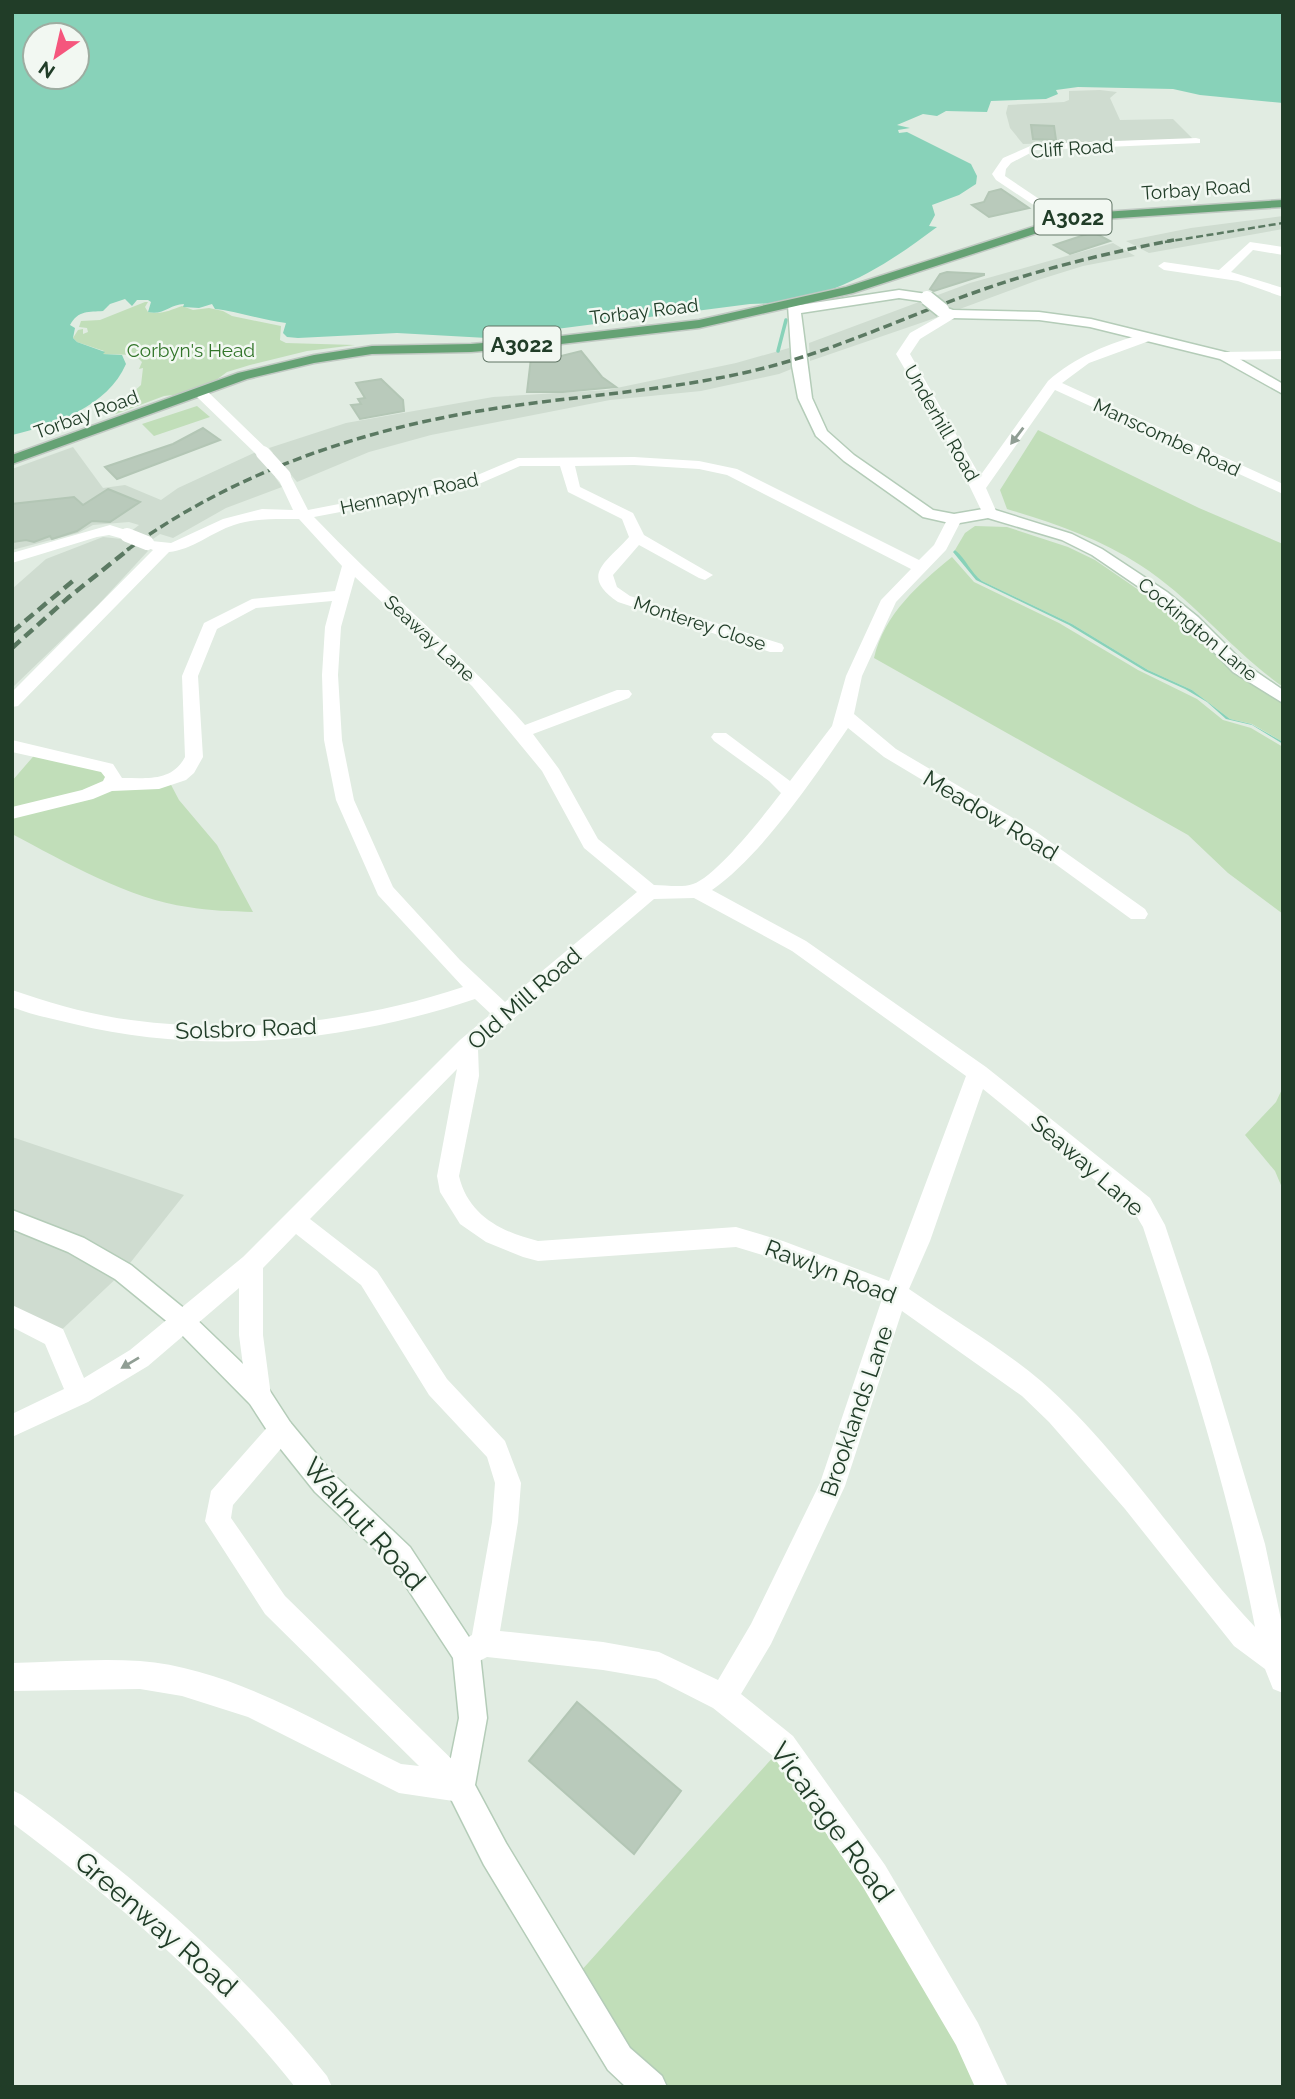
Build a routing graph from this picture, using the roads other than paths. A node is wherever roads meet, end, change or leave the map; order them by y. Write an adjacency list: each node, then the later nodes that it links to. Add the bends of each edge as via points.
1 (1196, 141): 3 (street, Cliff Road, via 1035,147 1001,166 1000,178)
2 (1283, 203): 3 (main road, Torbay Road / A3022)
3 (1062, 220): 8 (main road, Torbay Road / A3022)
4 (1283, 251): 6 (street, via 1250,246)
5 (1164, 266): 6 (street)
6 (1222, 274): 7 (street)
7 (1283, 293)
8 (794, 307): 9 (street, bridge, via 899,294 926,298); 15 (main road, Torbay Road / A3022, via 618,335 343,354 268,369); 22 (street, Cockington Lane, via 803,392 821,433 919,509)
9 (947, 312): 10 (street, via 1064,318); 18 (street, Underhill Road, via 915,336 903,354)
10 (1144, 338): 12 (street); 13 (street, via 1080,361)
11 (1283, 355): 12 (street)
12 (1224, 356): 14 (street)
13 (1053, 384): 18 (street, one-way to 18); 19 (street, Manscombe Road)
14 (1283, 390)
15 (200, 392): 16 (main road, Torbay Road / A3022); 21 (street, Seaway Lane, bridge, via 284,476)
16 (12, 460)
17 (566, 461): 21 (street, Hennapyn Road, via 518,462 472,483); 23 (street, via 573,489 628,516); 27 (street, Hennapyn Road, via 699,465 732,472)
18 (979, 487): 20 (street, Underhill Road)
19 (1283, 489)
20 (989, 513): 22 (street, Cockington Lane); 32 (street, Cockington Lane, via 1067,537 1126,570 1192,621 1239,668)
21 (303, 515): 24 (street, Hennapyn Road, via 262,514 228,522); 26 (street, Seaway Lane)
22 (954, 519): 27 (street, via 941,547)
23 (637, 538): 28 (street, via 675,564); 30 (street, Monterey Close, via 606,569 609,590 624,599)
24 (164, 548): 25 (street, bridge, via 110,530); 33 (street)
25 (12, 558)
26 (350, 565): 29 (street); 35 (street, Seaway Lane, via 478,682)
27 (920, 567): 34 (street, via 889,600 873,629 853,676)
28 (705, 575)
29 (341, 595): 38 (street, via 252,604 210,626 190,676 192,763 169,781); 44 (street, via 332,636 329,707 345,800 385,890)
30 (776, 648)
31 (623, 694): 35 (street)
32 (1283, 698)
33 (12, 702)
34 (845, 716): 39 (street); 43 (street, Meadow Road, via 890,753 1028,835)
35 (522, 732): 42 (street, Seaway Lane, via 550,769 592,843)
36 (720, 737): 39 (street)
37 (12, 746): 38 (street, via 107,768 114,776)
38 (111, 785): 40 (street, via 89,795)
39 (791, 793): 41 (street, via 765,827)
40 (12, 813)
41 (697, 891): 42 (street); 48 (street, Seaway Lane, via 799,946)
42 (650, 892): 46 (street, Old Mill Road)
43 (1138, 914)
44 (478, 990): 45 (street, Solsbro Road, via 406,1012 293,1031 254,1032 130,1028); 46 (street)
45 (12, 999)
46 (503, 1013): 47 (street, Old Mill Road)
47 (467, 1046): 50 (street, Old Mill Road); 52 (street, Rawlyn Road, via 468,1076 448,1176 450,1192 485,1233 538,1251 736,1237)
48 (978, 1073): 52 (street, Brooklands Lane); 60 (street, Seaway Lane, via 1142,1205 1154,1225 1252,1544)
49 (12, 1219): 54 (street, Walnut Road, via 76,1245 122,1272)
50 (295, 1220): 51 (street, Old Mill Road); 59 (street, via 369,1278 438,1387 496,1449 508,1483 505,1522)
51 (251, 1264): 54 (street, Old Mill Road); 56 (street, Walnut Road, via 251,1335)
52 (896, 1293): 60 (street, Rawlyn Road, via 1021,1381 1058,1413 1244,1636); 62 (street, Brooklands Lane, via 832,1486 761,1634)
53 (12, 1315): 55 (street, via 54,1337)
54 (183, 1321): 55 (street, Old Mill Road, one-way to 55, via 139,1358); 56 (street, Walnut Road)
55 (79, 1394): 57 (street, Old Mill Road)
56 (259, 1396): 58 (street, Walnut Road)
57 (12, 1426)
58 (281, 1430): 59 (street, Walnut Road, via 324,1483 401,1556); 63 (street, via 220,1500 218,1521 275,1605)
59 (475, 1648): 62 (street, Vicarage Road, via 603,1657 659,1666); 63 (street, Walnut Road, via 473,1718)
60 (1279, 1669)
61 (12, 1677): 63 (street, via 140,1675 182,1682 253,1705 399,1778)
62 (723, 1698): 67 (street, Vicarage Road, via 783,1746 874,1876 967,2034)
63 (460, 1787): 66 (street, via 495,1854 619,2059)
64 (12, 1805): 65 (street, Greenway Road, via 171,1930 242,1999)
65 (316, 2087)
66 (651, 2087)
67 (992, 2087)

